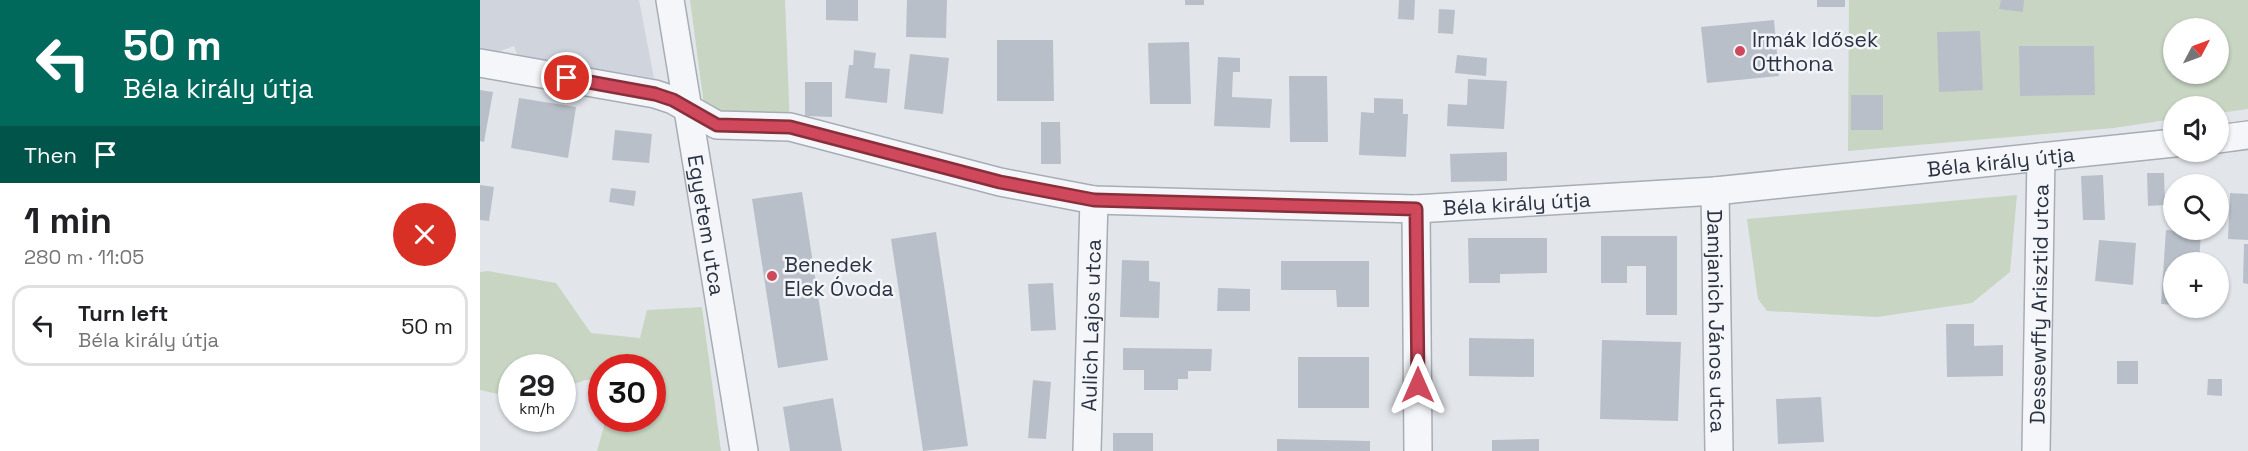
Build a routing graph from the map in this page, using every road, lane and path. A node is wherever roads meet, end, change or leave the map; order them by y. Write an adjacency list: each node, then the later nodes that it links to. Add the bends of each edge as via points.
1 (670, 0): 3 (street, Egyetem utca)
2 (480, 63): 3 (street, Béla király útja, via 655,94)
3 (688, 110): 9 (street, Béla király útja, via 717,125 790,127 1000,182); 11 (street, Egyetem utca)
4 (2248, 135): 5 (street)
5 (2229, 138)
6 (2163, 144): 7 (street, Béla király útja)
7 (2041, 157): 8 (street, Béla király útja); 15 (street, Dessewffy Arisztid utca)
8 (1715, 191): 10 (street, Béla király útja); 14 (street, Damjanich János utca)
9 (1094, 200): 10 (street, Béla király útja); 12 (street, Aulich Lajos utca)
10 (1416, 209): 13 (street)
11 (744, 451)
12 (1087, 451)
13 (1418, 451)
14 (1719, 451)
15 (2036, 451)

